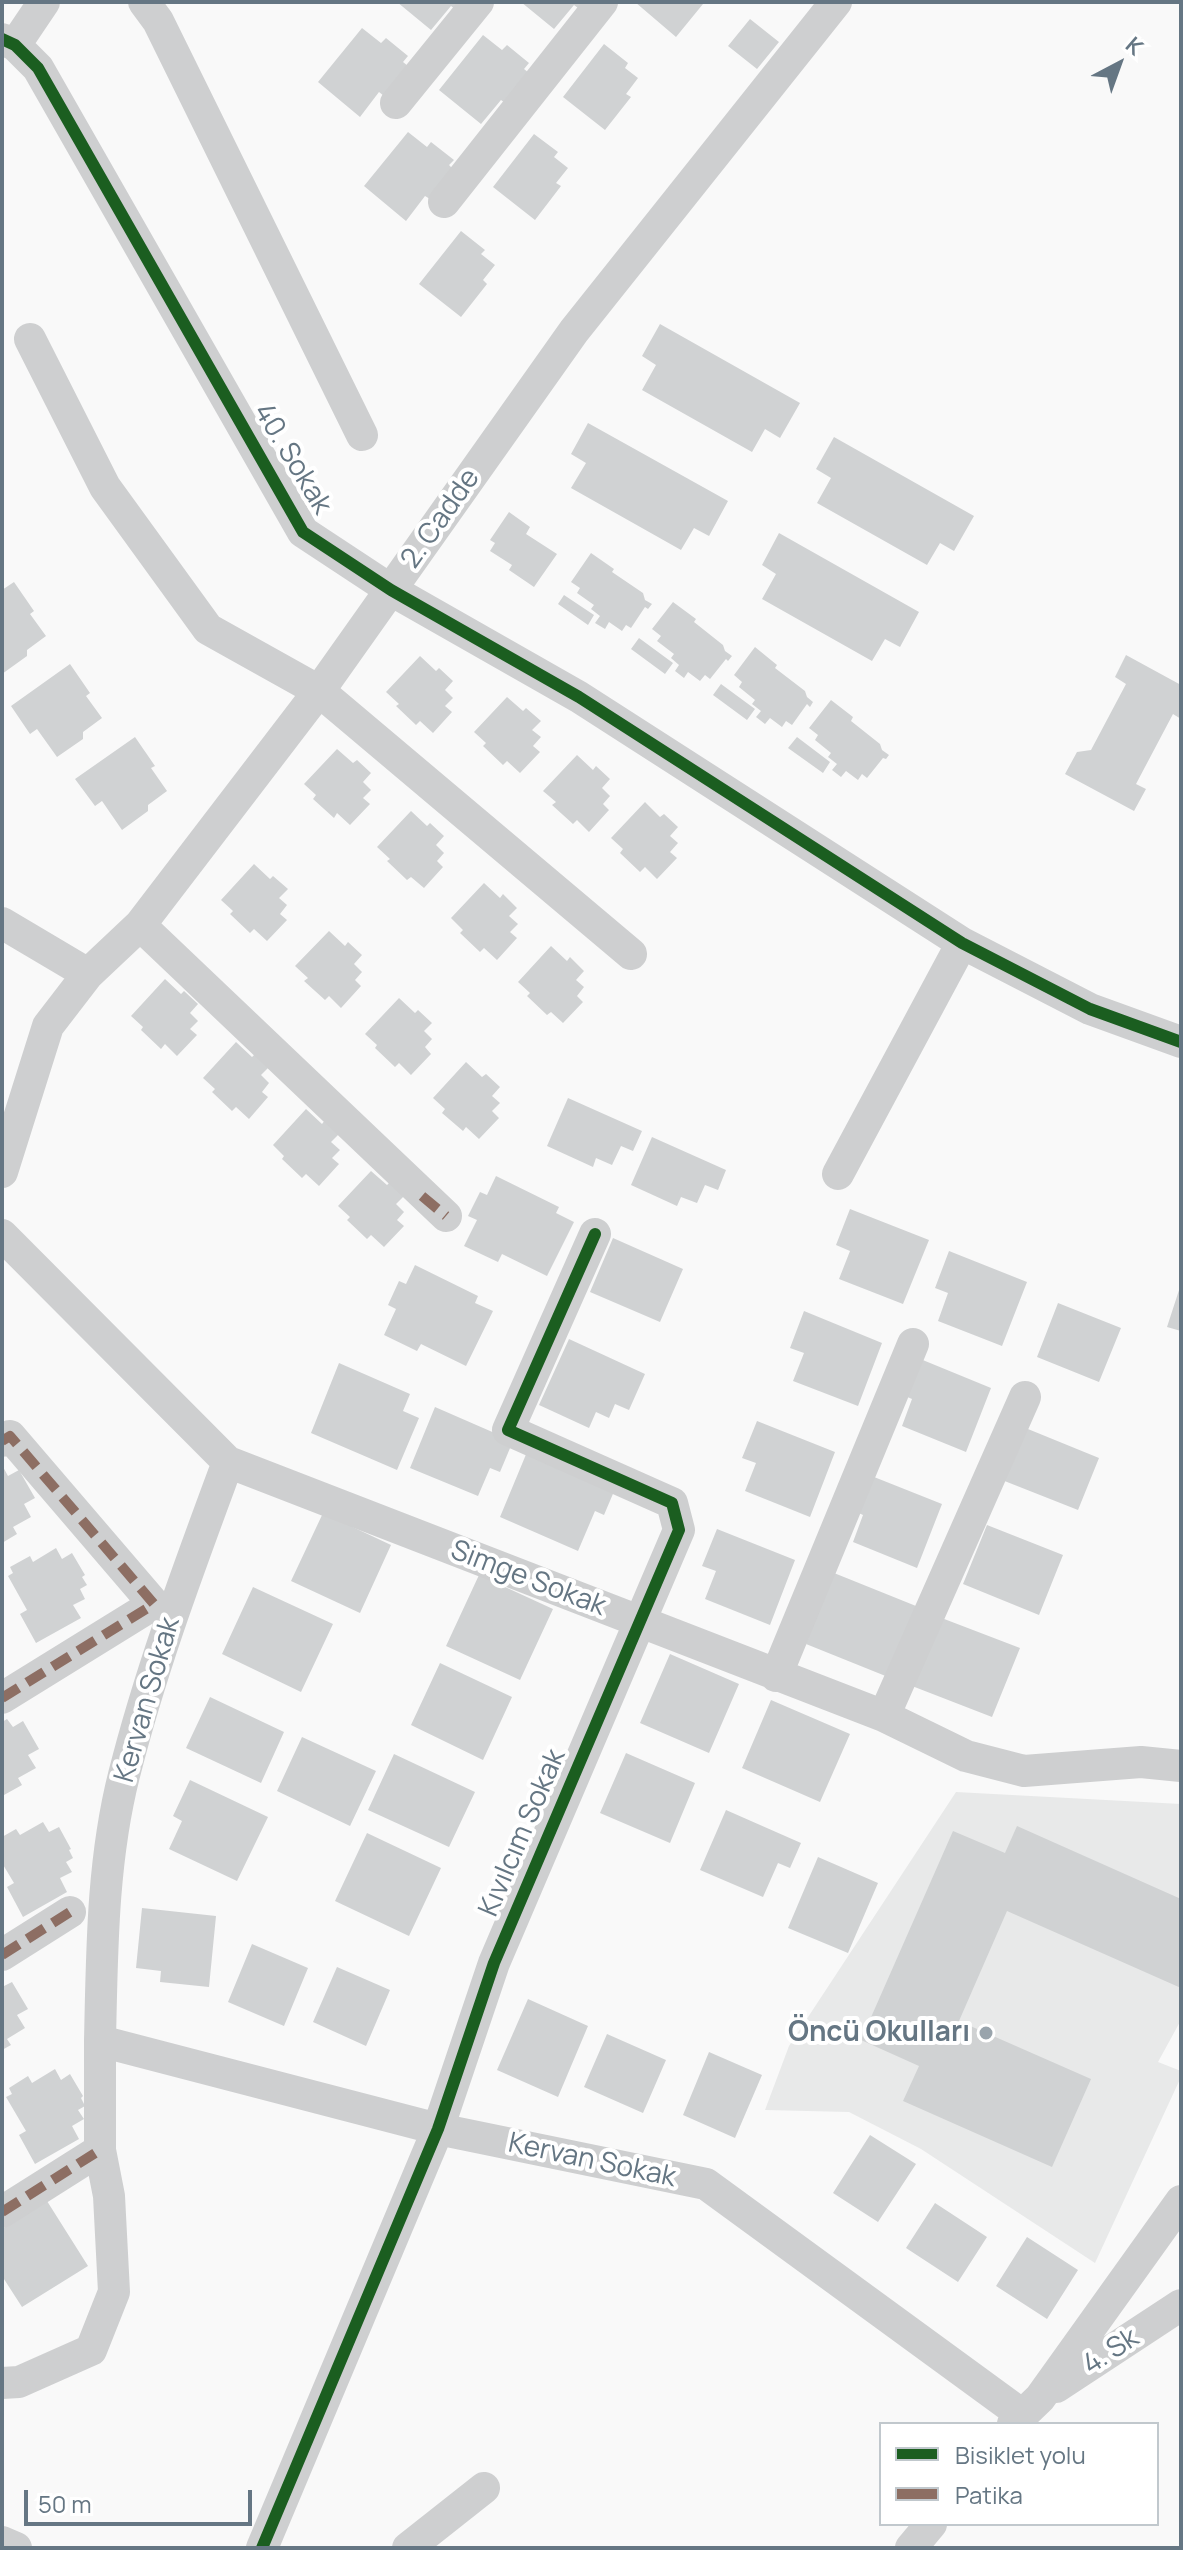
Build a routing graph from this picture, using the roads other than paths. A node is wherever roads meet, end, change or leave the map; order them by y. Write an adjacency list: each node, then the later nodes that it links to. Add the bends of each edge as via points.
1 (44, 2): 6 (street)
2 (144, 2): 10 (street)
3 (478, 2): 7 (street)
4 (602, 2): 8 (street)
5 (823, 6): 11 (street, 2. Cadde, via 574,331)
6 (9, 42): 11 (street, 40. Sokak, via 38,68 303,532)
7 (396, 103)
8 (444, 202)
9 (30, 339): 12 (street, via 105,487 208,629)
10 (362, 435)
11 (391, 590): 12 (street, 2. Cadde); 15 (street, 40. Sokak, via 579,697)
12 (319, 691): 14 (street, 2. Cadde); 16 (street)
13 (2, 923): 17 (street)
14 (140, 925): 17 (street, 2. Cadde); 21 (street)
15 (962, 943): 18 (street, 40. Sokak, via 1090,1009); 20 (street)
16 (631, 954)
17 (88, 974): 19 (street, 2. Cadde, via 48,1026)
18 (1181, 1042)
19 (2, 1172)
20 (838, 1174)
21 (446, 1216)
22 (595, 1234): 28 (street, Kıvılcım Sokak, via 508,1430 672,1503 679,1530)
23 (2, 1235): 27 (street, Simge Sokak)
24 (913, 1344): 29 (street)
25 (1025, 1397): 31 (street)
26 (2, 1441): 30 (street, via 10,1436 154,1604)
27 (228, 1462): 28 (street, Simge Sokak); 35 (street, Kervan Sokak, via 164,1636 123,1777 103,1900)
28 (639, 1622): 29 (street, Simge Sokak); 36 (street, Kıvılcım Sokak, via 494,1963)
29 (776, 1676): 31 (street, Simge Sokak)
30 (2, 1698)
31 (884, 1716): 32 (street, Simge Sokak, via 966,1756 1024,1771 1141,1762)
32 (1181, 1766)
33 (70, 1912): 34 (street)
34 (2, 1955)
35 (100, 2041): 36 (street, Kervan Sokak); 37 (street, Kervan Sokak)
36 (438, 2129): 42 (street, Kervan Sokak, via 706,2184); 47 (street, Kıvılcım Sokak)
37 (100, 2150): 39 (street); 41 (street, Kervan Sokak, via 109,2196 114,2292 91,2350 19,2382)
38 (1181, 2201): 42 (street)
39 (2, 2212)
40 (1181, 2305): 42 (street, 4. Sk)
41 (2, 2383)
42 (1025, 2412)
43 (484, 2488): 48 (street)
44 (929, 2526): 49 (street)
45 (2, 2542): 46 (street)
46 (16, 2548)
47 (262, 2548)
48 (408, 2548)
49 (911, 2548)

